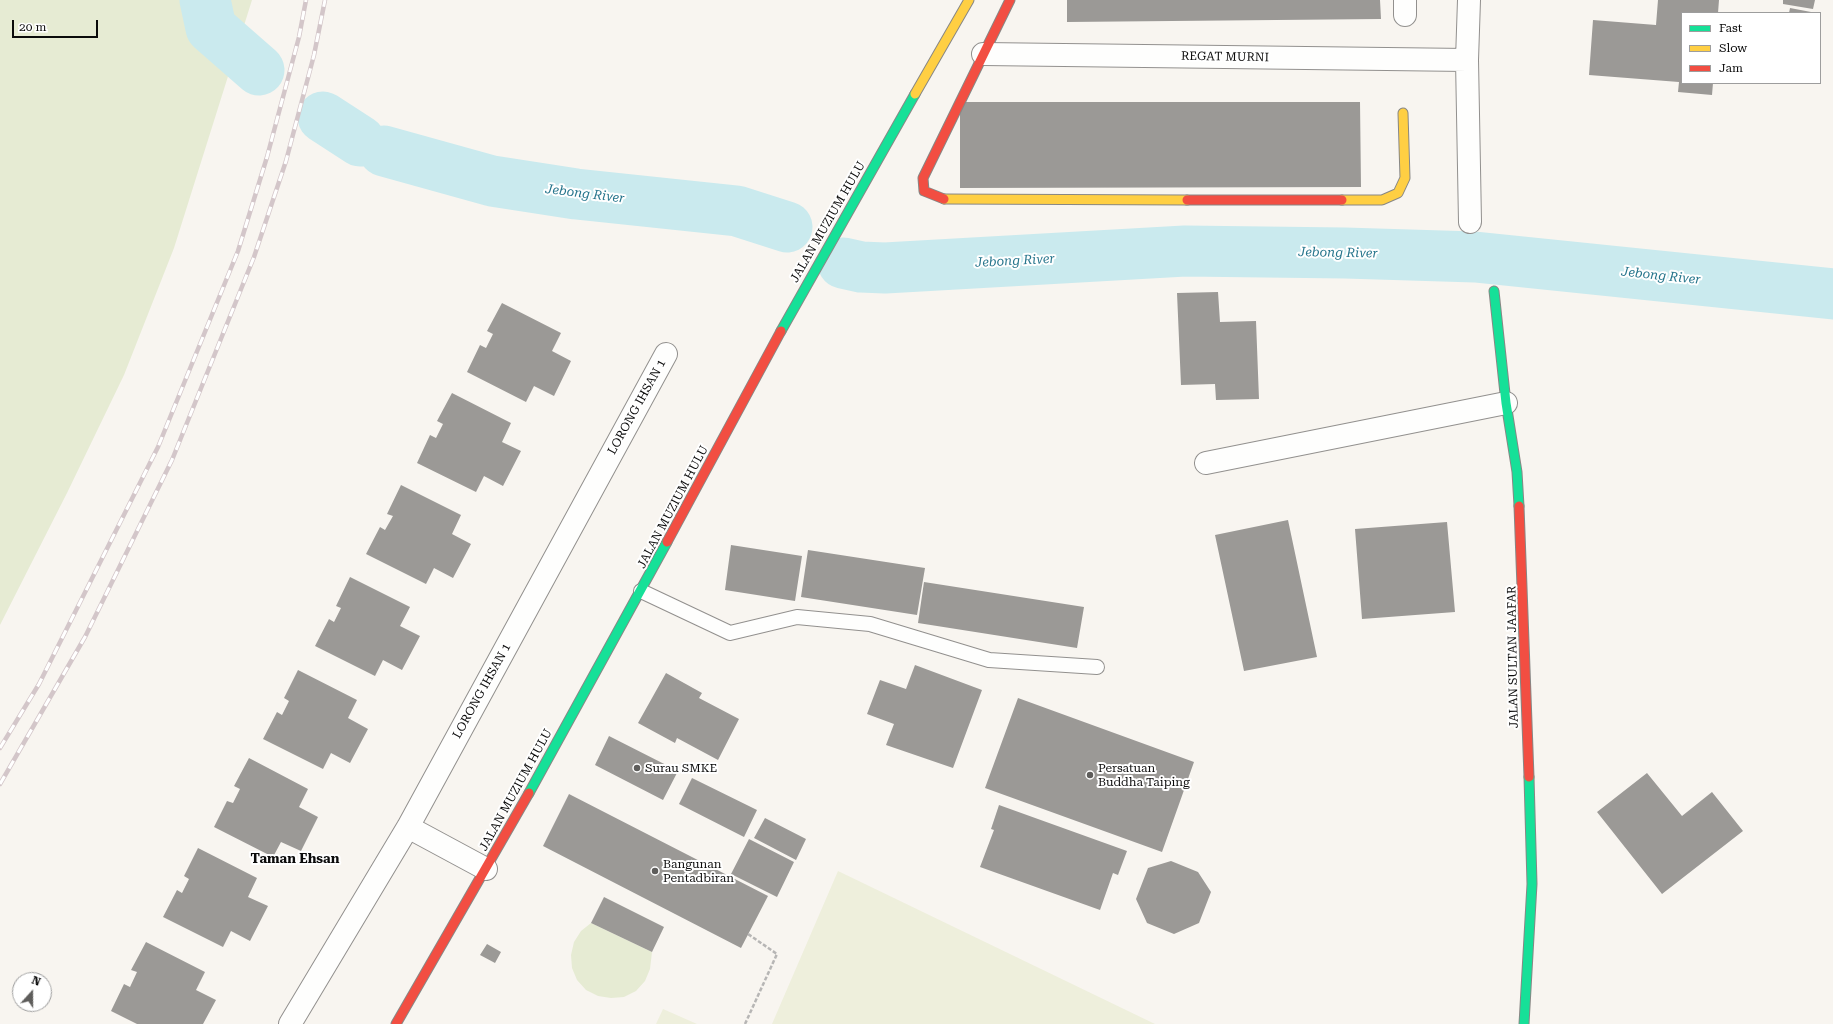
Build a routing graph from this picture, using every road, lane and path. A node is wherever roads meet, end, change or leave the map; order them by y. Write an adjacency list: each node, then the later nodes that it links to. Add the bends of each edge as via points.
1 (969, 0): 12 (street, JALAN MUZIUM HULU, via 804,288)
2 (1010, 0): 4 (street)
3 (1469, 0): 5 (street)
4 (983, 54): 5 (street, REGAT MURNI); 6 (street, via 923,178 924,191 941,199 1382,200 1398,193 1405,178)
5 (1467, 60): 7 (street)
6 (1403, 113)
7 (1470, 222)
8 (1494, 292): 10 (street, JALAN SULTAN JAAFAR)
9 (666, 354): 14 (street, LORONG IHSAN 1)
10 (1506, 403): 11 (street); 20 (street, JALAN SULTAN JAAFAR, via 1517,472 1532,876)
11 (1206, 462)
12 (641, 591): 13 (lane, via 730,633 797,617 870,624 989,660); 15 (street, JALAN MUZIUM HULU)
13 (1097, 667)
14 (408, 827): 15 (street); 17 (street, LORONG IHSAN 1)
15 (486, 869): 18 (street, JALAN MUZIUM HULU)
16 (748, 934): 19 (path, via 777,954)
17 (290, 1024)
18 (396, 1024)
19 (745, 1024)
20 (1524, 1024)

